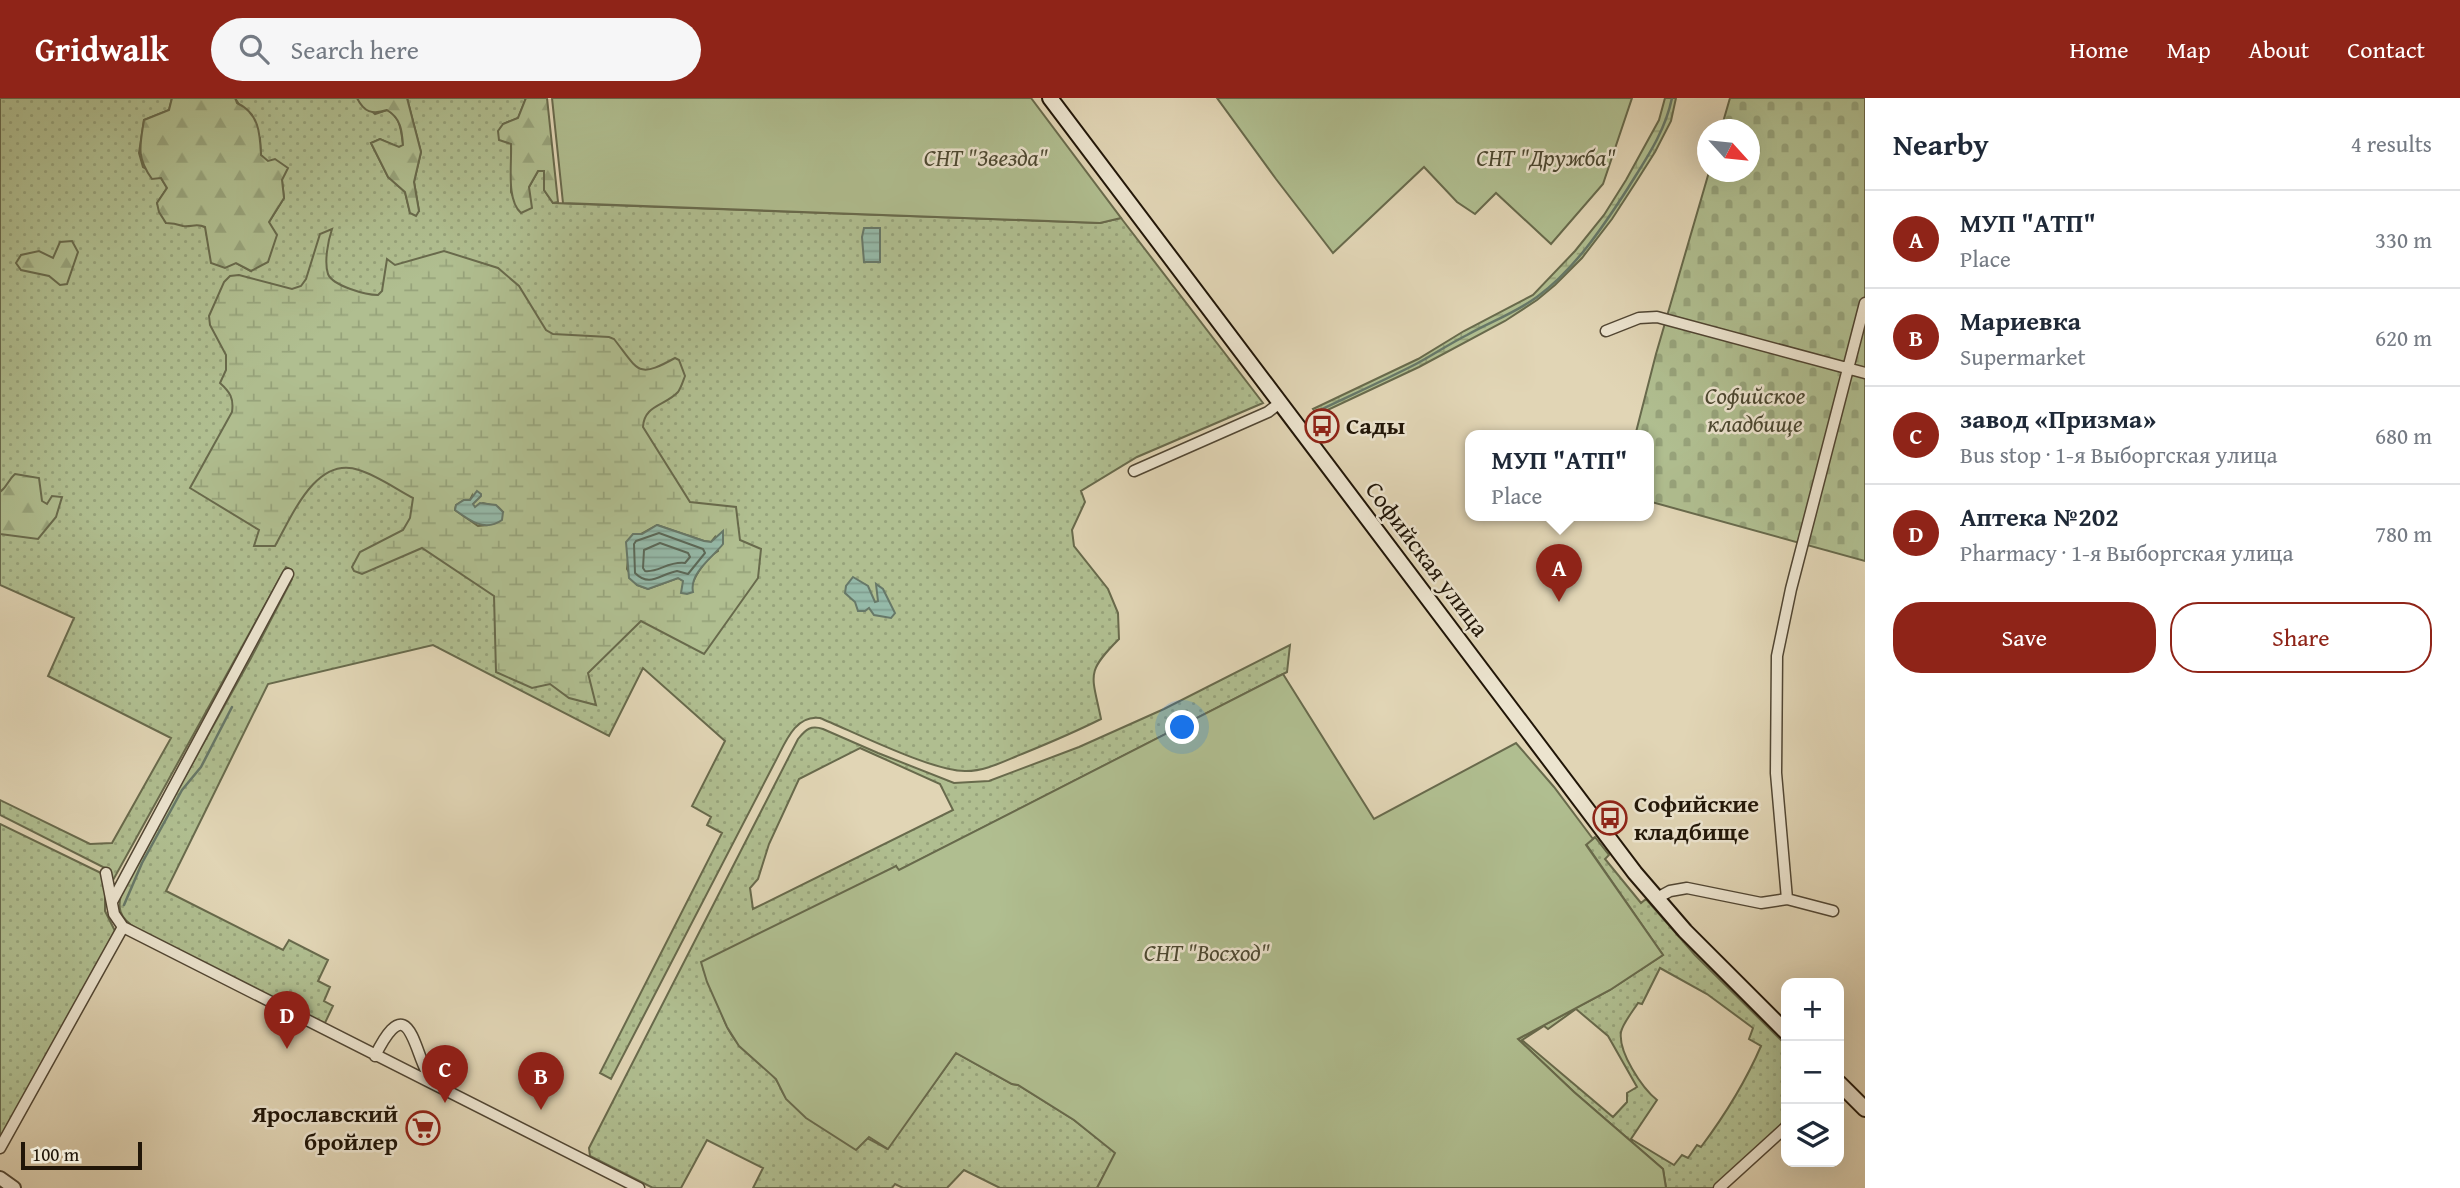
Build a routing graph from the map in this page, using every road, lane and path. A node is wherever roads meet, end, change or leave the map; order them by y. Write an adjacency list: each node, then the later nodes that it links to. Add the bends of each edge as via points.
1 (1050, 98): 6 (main road, Софийская улица)
2 (1865, 303): 4 (street)
3 (1606, 331): 4 (street, via 1639,318 1657,317)
4 (1849, 369): 5 (street); 11 (street, via 1777,656 1776,773)
5 (1865, 373)
6 (1281, 402): 7 (street, via 1268,412); 10 (main road, Софийская улица)
7 (1134, 471)
8 (288, 574): 12 (street)
9 (106, 873): 12 (street)
10 (1657, 898): 11 (street, via 1687,888 1761,903); 15 (main road, Софийская улица)
11 (1787, 899): 13 (street)
12 (113, 900): 14 (street, via 116,919)
13 (1833, 911)
14 (123, 927): 16 (street); 21 (street)
15 (1781, 1027)
16 (375, 1056): 17 (street); 17 (street, via 390,1030 406,1028 414,1034 426,1073)
17 (439, 1086): 24 (street)
18 (1844, 1088): 19 (main road)
19 (1865, 1109)
20 (1781, 1132): 25 (street)
21 (0, 1148)
22 (0, 1178): 23 (street)
23 (14, 1188)
24 (639, 1188)
25 (1719, 1188)

